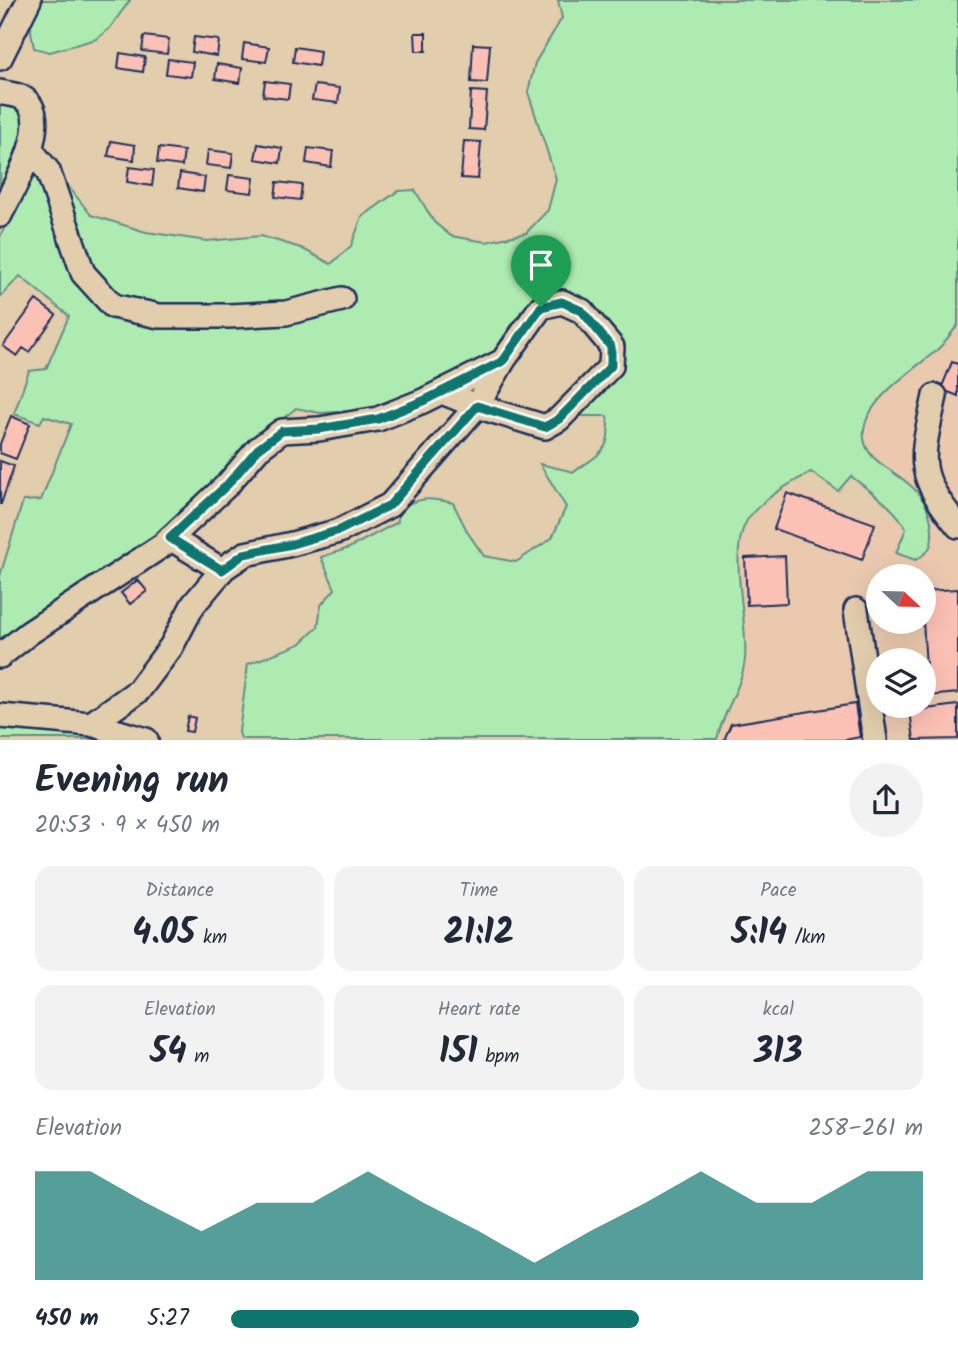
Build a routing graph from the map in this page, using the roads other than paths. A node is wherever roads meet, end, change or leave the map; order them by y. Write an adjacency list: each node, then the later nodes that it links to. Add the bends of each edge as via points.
1 (29, 0): 2 (lane)
2 (0, 58)
3 (0, 92): 4 (lane, via 22,98 33,108 36,125)
4 (30, 149): 5 (lane); 6 (lane, via 48,171 83,273 113,306 159,316 229,316 286,313)
5 (0, 215)
6 (342, 299)
7 (503, 361): 8 (lane); 10 (lane); 10 (lane, via 541,307 562,302 582,311 611,347 611,366 559,419 545,427)
8 (442, 392): 10 (lane); 12 (lane, via 378,419 282,431 258,449)
9 (935, 396): 11 (lane, via 923,453 927,482)
10 (477, 406): 13 (lane, via 390,505 340,530 244,554)
11 (958, 526)
12 (170, 538): 13 (lane); 15 (lane)
13 (222, 570): 17 (lane, via 193,605 171,647 138,691)
14 (856, 610): 19 (lane)
15 (0, 656)
16 (0, 716): 17 (lane)
17 (91, 724): 18 (lane)
18 (146, 740)
19 (874, 740)

